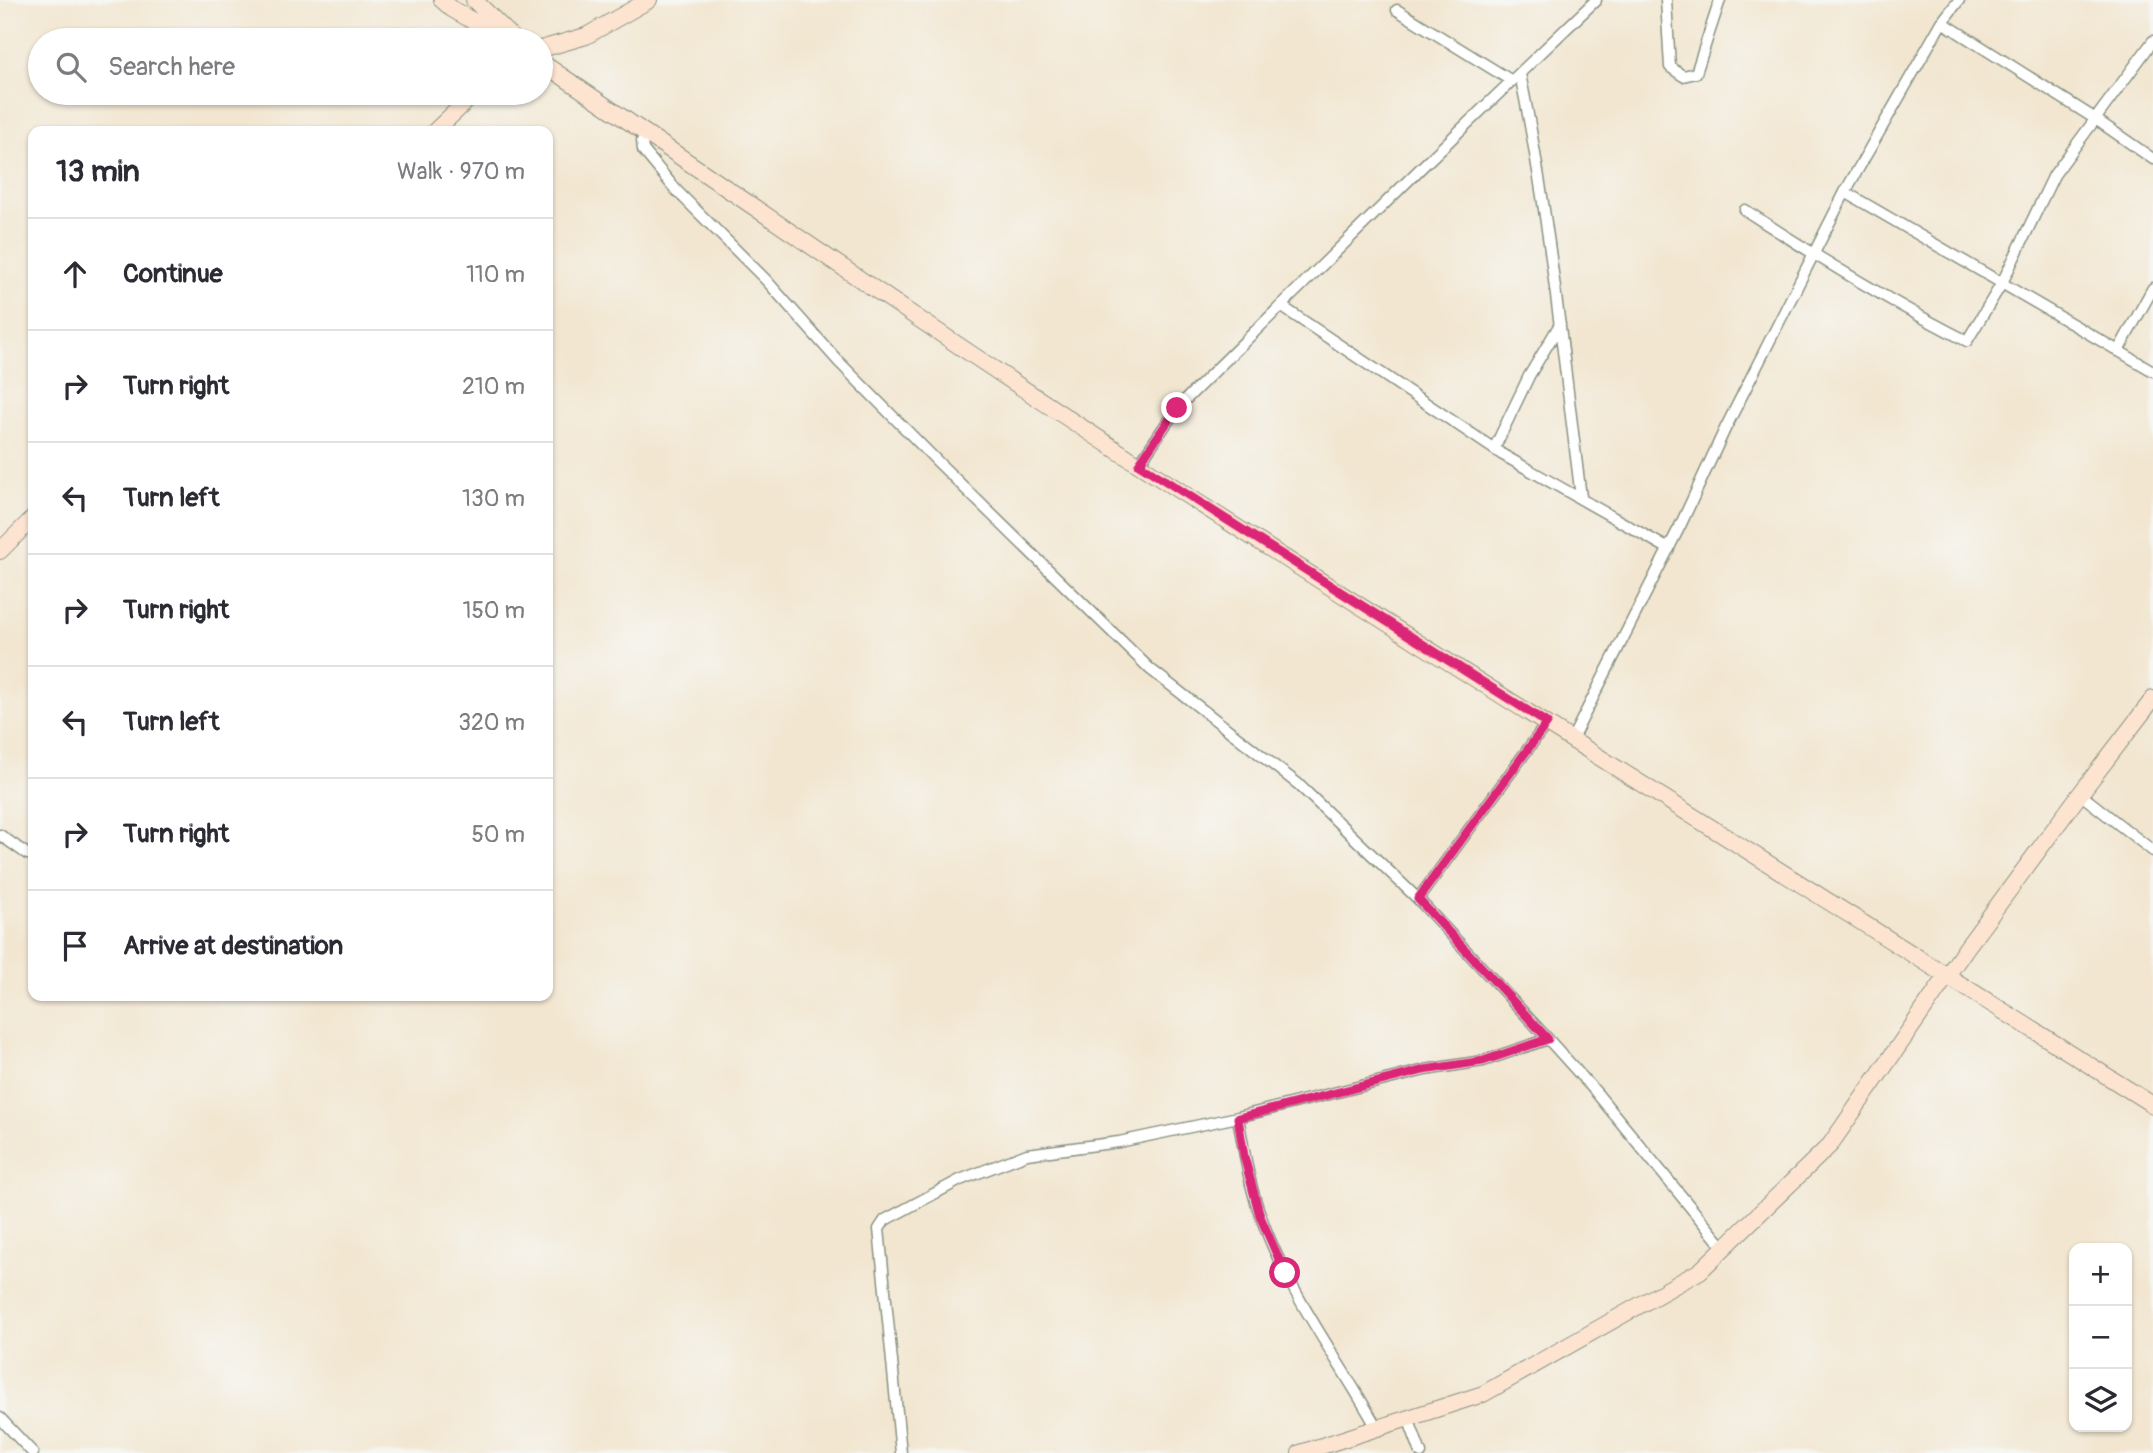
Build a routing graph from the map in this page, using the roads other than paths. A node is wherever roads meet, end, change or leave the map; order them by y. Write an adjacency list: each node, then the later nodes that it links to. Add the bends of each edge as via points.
1 (442, 0): 10 (main road)
2 (474, 0): 11 (main road)
3 (649, 0): 13 (main road, via 586,36)
4 (1596, 0): 15 (street)
5 (1666, 0): 6 (street, via 1670,67 1683,76 1696,73)
6 (1720, 0)
7 (1959, 0): 9 (street)
8 (1397, 10): 15 (street)
9 (1942, 22): 17 (street); 21 (street)
10 (485, 28)
11 (503, 28)
12 (2153, 41): 17 (street)
13 (553, 46)
14 (553, 70): 19 (main road)
15 (1516, 77): 26 (street); 27 (street, via 1536,157)
16 (462, 105): 18 (main road)
17 (2094, 118): 20 (street); 24 (street, via 2054,175)
18 (440, 126)
19 (645, 133): 31 (main road); 43 (street, via 643,150 676,190 939,463 1150,669 1298,784)
20 (2153, 159)
21 (1846, 192): 23 (street); 24 (street)
22 (1745, 210): 23 (street)
23 (1814, 255): 24 (street, via 1968,341); 34 (street)
24 (2002, 283): 28 (street)
25 (2153, 288): 28 (street)
26 (1281, 306): 30 (street); 31 (street, via 1177,408)
27 (1560, 324): 30 (street); 32 (street)
28 (2118, 351): 29 (street)
29 (2153, 369)
30 (1494, 449): 32 (street)
31 (1139, 464): 37 (main road)
32 (1581, 497): 34 (street)
33 (28, 523): 35 (main road)
34 (1669, 548): 38 (street)
35 (0, 551)
36 (2153, 699): 39 (main road)
37 (1547, 723): 38 (main road); 43 (street)
38 (1573, 739): 44 (main road)
39 (2080, 794): 41 (street); 44 (main road)
40 (0, 835): 42 (street)
41 (2153, 851)
42 (28, 854)
43 (1418, 899): 45 (street)
44 (1947, 976): 46 (main road); 48 (main road, via 1830,1145)
45 (1548, 1039): 47 (street, via 1483,1061 1424,1070); 48 (street)
46 (2153, 1105)
47 (1238, 1118): 51 (street, via 1260,1216 1285,1273); 53 (street, via 1119,1142 1027,1154 960,1180 885,1220 879,1229)
48 (1724, 1248): 50 (main road, via 1700,1271 1483,1394)
49 (0, 1418): 52 (street)
50 (1408, 1418): 51 (main road); 55 (street)
51 (1377, 1428): 54 (main road)
52 (33, 1453)
53 (901, 1453)
54 (1300, 1453)
55 (1421, 1453)

